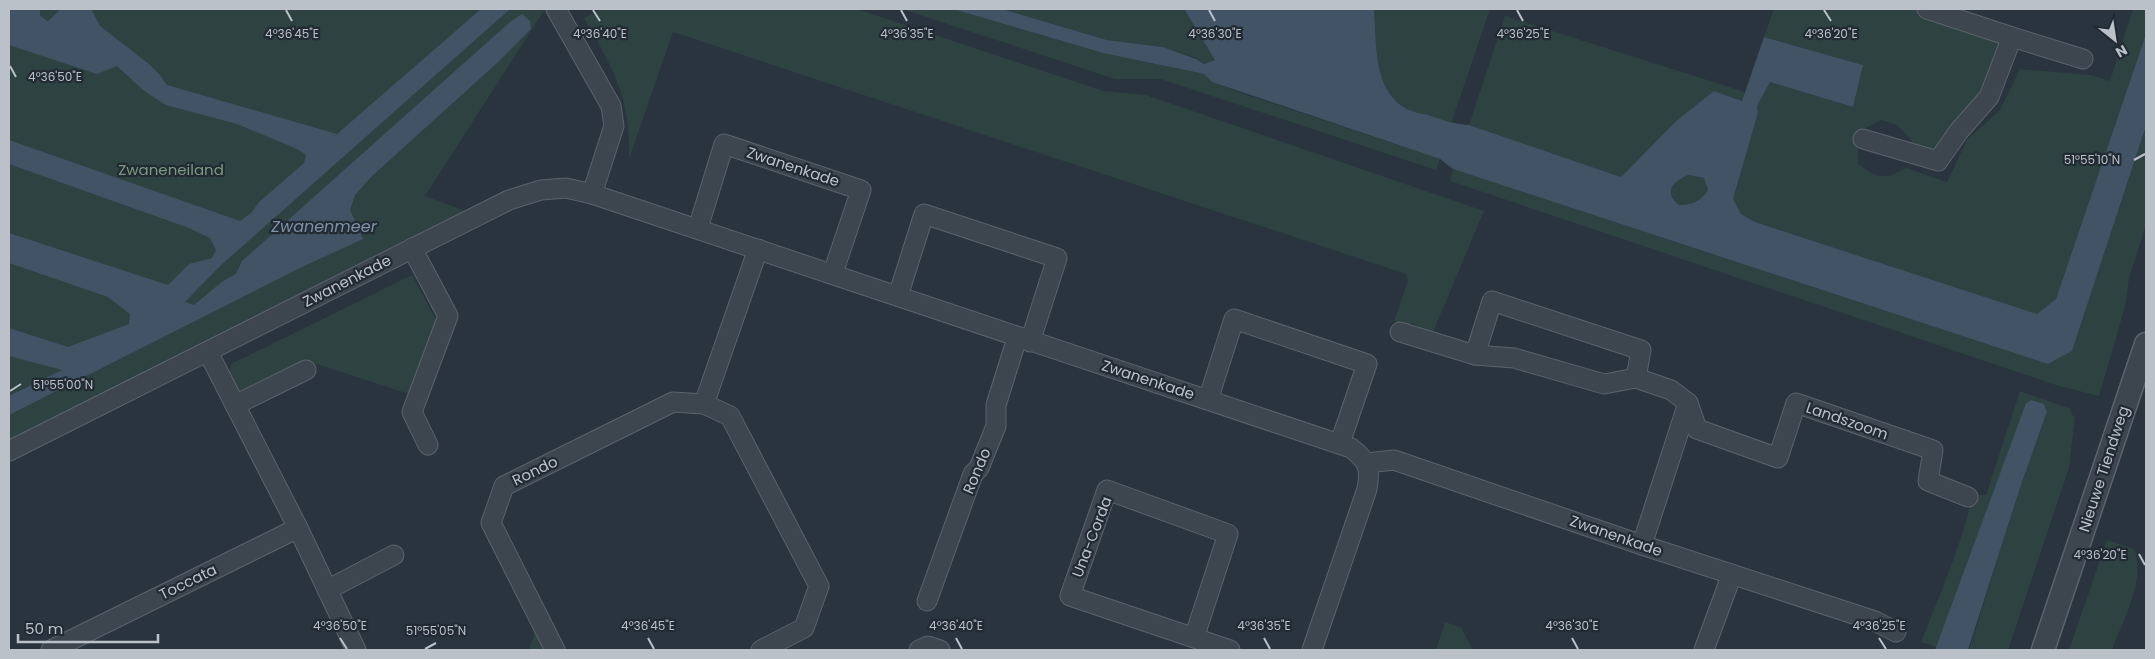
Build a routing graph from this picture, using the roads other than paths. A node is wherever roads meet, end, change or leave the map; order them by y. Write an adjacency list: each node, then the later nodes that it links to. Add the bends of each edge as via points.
1 (556, 9): 6 (street, via 612,106 614,126)
2 (1927, 9): 3 (street)
3 (2012, 37): 4 (street); 5 (street, via 1989,97 1938,161)
4 (2083, 60)
5 (1863, 139)
6 (592, 194): 7 (street, Zwanenkade); 8 (street, Zwanenkade, via 566,188 541,190 509,200)
7 (698, 228): 9 (street, Zwanenkade); 10 (street, Zwanenkade, via 724,144 861,190)
8 (412, 248): 15 (street, Zwanenkade); 24 (street, via 448,316 412,412)
9 (758, 249): 10 (street, Zwanenkade); 21 (street)
10 (833, 273): 11 (street, Zwanenkade)
11 (898, 296): 13 (street, Zwanenkade); 13 (street, via 924,214 1057,258)
12 (1400, 332): 16 (street)
13 (1024, 340): 19 (street, Zwanenkade); 33 (street, Rondo, via 996,404 996,426 979,468 973,474)
14 (2146, 344): 45 (street, Nieuwe Tiendweg)
15 (208, 352): 22 (street); 25 (street, Zwanenkade)
16 (1475, 355): 18 (street, via 1514,358 1604,384); 18 (street, via 1492,301 1641,350)
17 (306, 370): 22 (street)
18 (1636, 378): 20 (street, via 1671,390)
19 (1208, 400): 23 (street, Zwanenkade); 23 (street, Zwanenkade, via 1234,319 1367,364)
20 (1688, 403): 27 (street, Landszoom, via 1697,429 1778,458 1796,403 1933,450 1928,481); 29 (street)
21 (704, 404): 38 (street, Rondo, via 673,402 504,486 491,523); 39 (street, Rondo, via 730,416 819,586 804,628)
22 (235, 405): 28 (street)
23 (1340, 443): 26 (street, Zwanenkade, via 1351,448)
24 (428, 445)
25 (9, 451)
26 (1367, 463): 29 (street, Zwanenkade, via 1394,460); 43 (street, via 1370,475 1367,489)
27 (1968, 497)
28 (298, 528): 32 (street); 36 (street, Toccata)
29 (1642, 545): 31 (street, Zwanenkade)
30 (394, 555): 32 (street)
31 (1732, 574): 34 (street, Zwanenkade, via 1874,620); 44 (street)
32 (327, 590): 37 (street)
33 (927, 601)
34 (1896, 632)
35 (1194, 638): 35 (street, Una-Corda, via 1228,534 1107,490 1070,596); 42 (street, Una-Corda)
36 (51, 650)
37 (356, 650)
38 (555, 650)
39 (761, 650)
40 (919, 650): 41 (street, via 928,646)
41 (940, 650)
42 (1230, 650)
43 (1312, 650)
44 (1704, 650)
45 (2043, 650)

